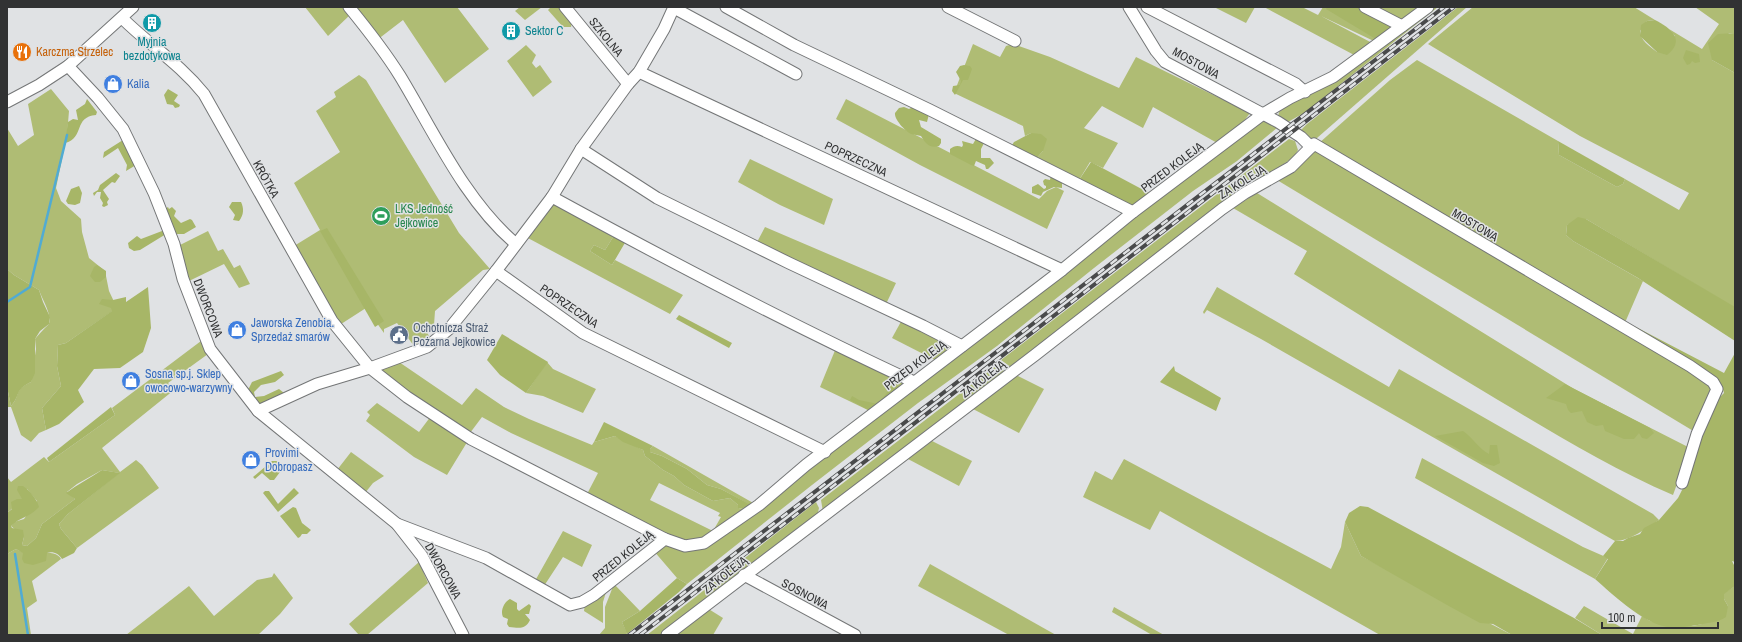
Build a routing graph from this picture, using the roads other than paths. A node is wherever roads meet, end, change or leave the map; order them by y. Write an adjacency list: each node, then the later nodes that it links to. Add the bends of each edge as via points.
1 (133, 7): 11 (street)
2 (349, 7): 25 (street, via 399,75 480,207)
3 (565, 7): 17 (street, SZKOLNA)
4 (726, 7): 24 (street, via 794,45 923,106)
5 (948, 7): 13 (street)
6 (1129, 7): 20 (street, MOSTOWA, via 1165,62)
7 (1147, 7): 18 (street, via 1296,84)
8 (1365, 7): 12 (street)
9 (1428, 7): 12 (street, PRZED KOLEJĄ)
10 (674, 8): 15 (street); 16 (street)
11 (122, 18): 14 (street); 29 (street, KRÓTKA, via 190,76 204,94 332,321)
12 (1402, 26): 18 (street, PRZED KOLEJĄ, via 1333,77)
13 (1015, 41)
14 (68, 66): 19 (street); 31 (street, DWORCOWA, via 123,129 160,207 174,244 183,279 210,349)
15 (639, 72): 17 (street); 26 (street, POPRZECZNA)
16 (796, 74)
17 (628, 84): 22 (street)
18 (1305, 92): 20 (street, PRZED KOLEJĄ)
19 (7, 102)
20 (1263, 114): 21 (street, MOSTOWA); 24 (street, PRZED KOLEJĄ)
21 (1312, 145): 33 (street, MOSTOWA, via 1713,382 1717,389 1697,434); 36 (street, ZA KOLEJĄ, via 1291,167 1222,209 961,412)
22 (581, 149): 23 (street); 28 (street, via 657,198)
23 (552, 197): 25 (street); 30 (street, via 786,321)
24 (1133, 212): 26 (street, PRZED KOLEJĄ)
25 (516, 244): 27 (street)
26 (1062, 270): 28 (street, PRZED KOLEJĄ)
27 (496, 271): 29 (street, via 459,319 427,347); 32 (street, POPRZECZNA, via 583,333)
28 (962, 346): 30 (street, PRZED KOLEJĄ)
29 (370, 368): 31 (street, via 317,384); 35 (street, via 471,439)
30 (914, 382): 32 (street, PRZED KOLEJĄ)
31 (258, 411): 34 (street, DWORCOWA)
32 (825, 452): 35 (street, PRZED KOLEJĄ, via 759,505 704,543 686,546)
33 (1682, 483)
34 (397, 524): 35 (street, PRZED KOLEJĄ, via 486,558 570,605 594,595); 37 (street, DWORCOWA, via 422,556)
35 (665, 539)
36 (744, 575): 38 (street, ZA KOLEJĄ); 39 (street, SOSNOWA)
37 (463, 635)
38 (667, 635)
39 (855, 635)

